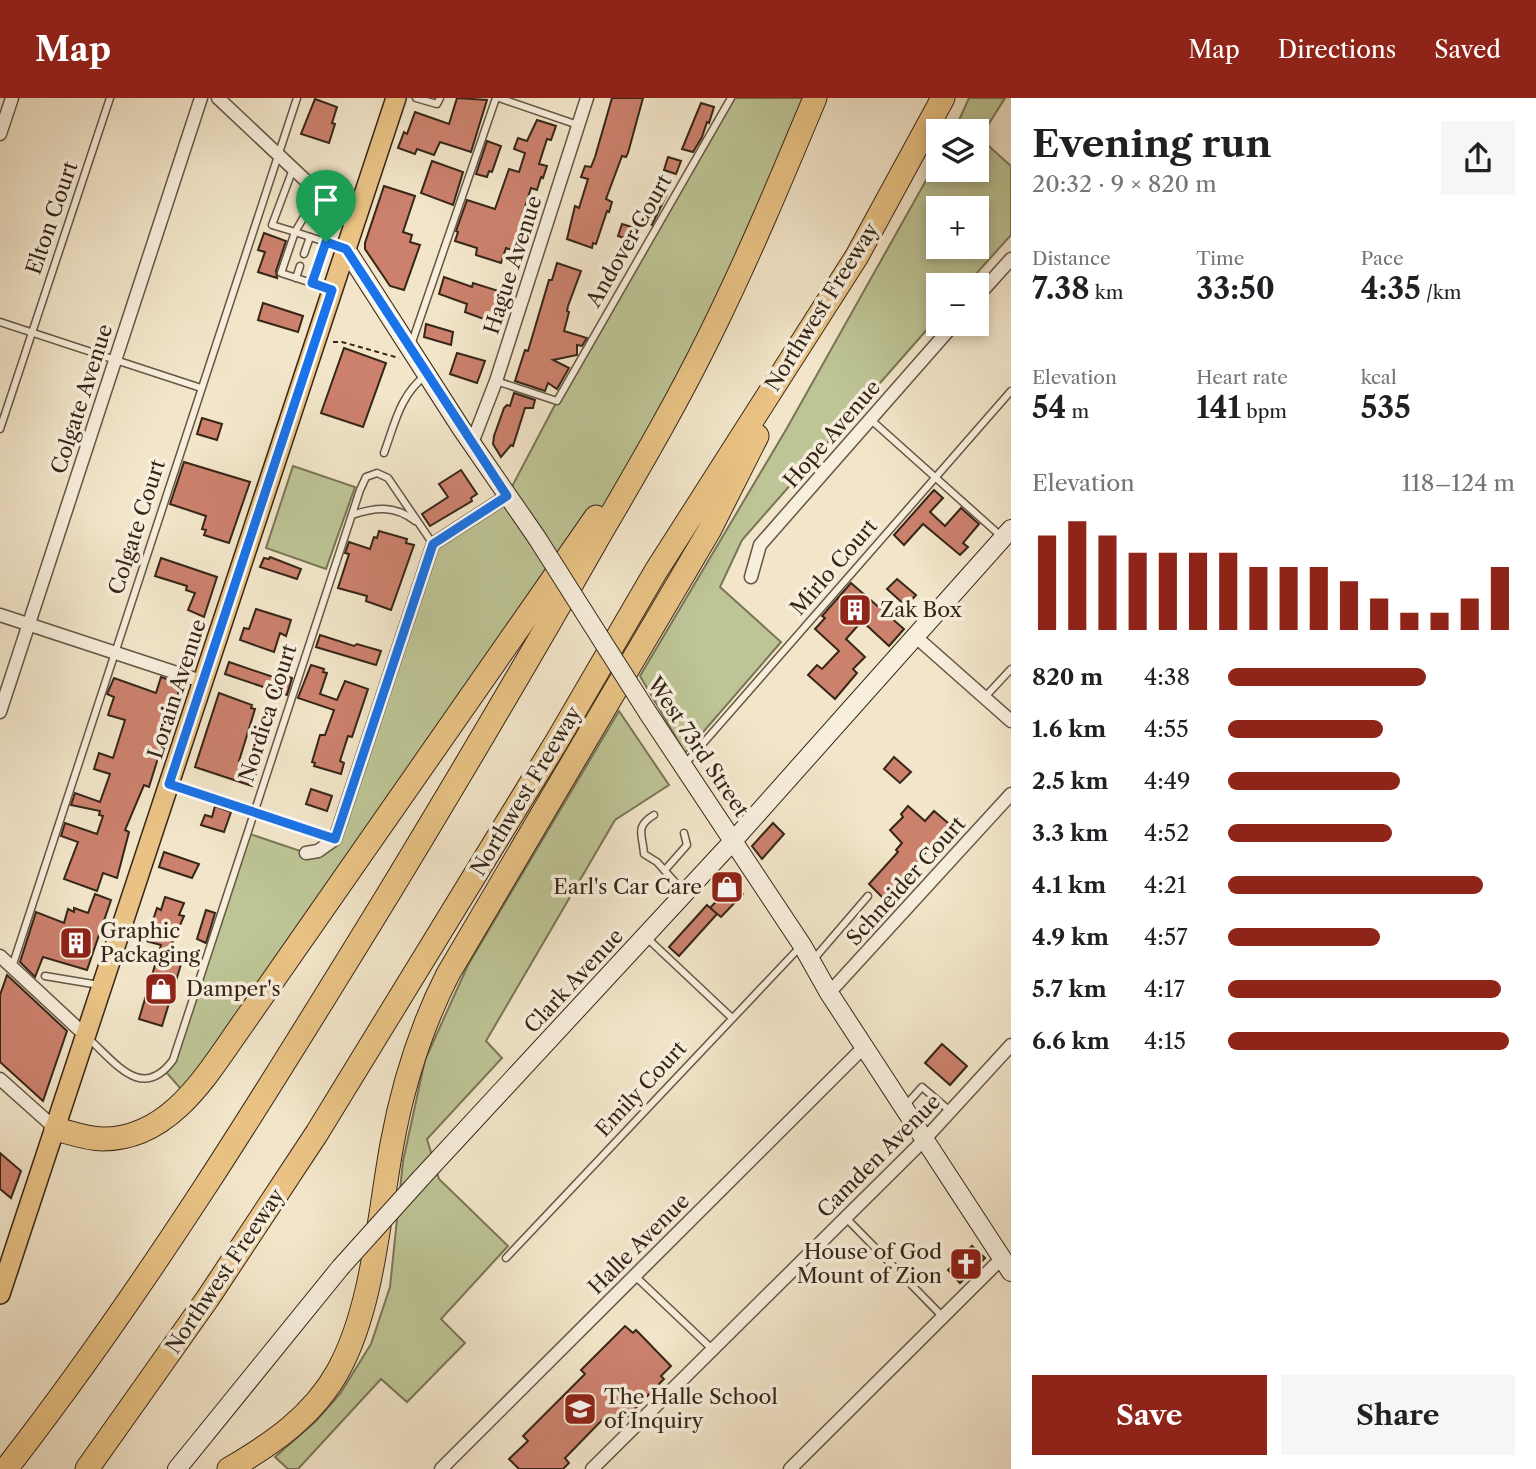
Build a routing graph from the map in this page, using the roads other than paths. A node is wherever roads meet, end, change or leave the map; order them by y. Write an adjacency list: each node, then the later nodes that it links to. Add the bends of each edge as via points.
1 (12, 98): 15 (street)
2 (110, 98): 33 (lane, Elton Court)
3 (201, 98): 36 (street, Colgate Avenue)
4 (218, 98): 16 (street)
5 (298, 98): 16 (lane, Colgate Court)
6 (396, 98): 19 (main road, Lorain Avenue)
7 (416, 98): 8 (lane, via 437,104)
8 (440, 98)
9 (497, 98): 14 (lane); 35 (lane)
10 (587, 98): 14 (street, Hague Avenue)
11 (731, 98): 38 (lane, Andover Court, via 557,401)
12 (815, 98): 43 (highway, via 710,336)
13 (943, 98): 31 (highway, Northwest Freeway)
14 (578, 125): 38 (street, Hague Avenue)
15 (0, 134)
16 (279, 156): 17 (street); 39 (lane, Colgate Court)
17 (293, 169): 18 (street); 20 (lane, via 272,225)
18 (318, 193): 19 (street); 20 (lane)
19 (353, 225): 23 (main road, Lorain Avenue)
20 (295, 232): 21 (lane); 27 (lane, via 281,273)
21 (310, 237): 22 (lane); 24 (lane)
22 (326, 242): 23 (lane); 28 (lane)
23 (346, 249): 30 (main road, Lorain Avenue); 35 (street, West 73rd Street)
24 (304, 254)
25 (1011, 259): 29 (street)
26 (300, 266): 27 (lane)
27 (296, 278): 28 (lane)
28 (312, 283): 30 (lane)
29 (989, 284)
30 (332, 290): 58 (main road, Lorain Avenue)
31 (818, 318): 99 (highway, Northwest Freeway, via 656,571 317,1133); 101 (highway, via 709,531 434,1002 409,1067 362,1308 337,1372 317,1402 291,1428)
32 (0, 322): 33 (lane)
33 (32, 332): 36 (lane); 42 (lane, Elton Court)
34 (943, 336): 41 (street, Hope Avenue)
35 (407, 353): 37 (street, West 73rd Street)
36 (114, 360): 39 (lane); 54 (street, Colgate Avenue)
37 (427, 373): 44 (street, West 73rd Street); 45 (lane, via 404,397)
38 (496, 381): 44 (street, Hague Avenue)
39 (201, 388): 56 (lane, Colgate Court)
40 (1011, 391): 46 (lane, Mirlo Court)
41 (870, 419): 46 (lane); 52 (street, Hope Avenue, via 760,545)
42 (0, 429)
43 (653, 442): 89 (highway, via 571,551 188,1097 163,1120 125,1137 84,1137); 98 (highway, via 491,726 256,1110 151,1269)
44 (472, 443): 47 (street, West 73rd Street)
45 (384, 453)
46 (936, 477): 50 (lane); 62 (lane, Mirlo Court)
47 (507, 496): 51 (street); 62 (street, West 73rd Street, bridge)
48 (352, 515): 49 (lane, via 384,508 404,514); 49 (lane, Nordica Court, via 364,480 377,474 388,478); 65 (lane, Nordica Court)
49 (425, 530): 51 (lane)
50 (1007, 533): 55 (street, Clark Avenue)
51 (433, 544): 68 (street)
52 (751, 577)
53 (0, 615): 54 (street)
54 (29, 624): 56 (street); 60 (street, Colgate Avenue)
55 (916, 637): 59 (street); 69 (street, Clark Avenue)
56 (114, 651): 58 (street); 78 (lane, Colgate Court)
57 (1011, 669): 59 (lane)
58 (204, 682): 63 (main road, Lorain Avenue)
59 (985, 697): 61 (street)
60 (0, 712)
61 (1011, 721)
62 (684, 766): 69 (street, West 73rd Street)
63 (169, 784): 65 (lane); 80 (main road, Lorain Avenue)
64 (1011, 794): 81 (street, Schneider Court)
65 (254, 813): 68 (lane); 83 (lane, Nordica Court, via 173,1060 165,1071 148,1079 130,1076)
66 (654, 815): 71 (lane, via 640,830 644,854)
67 (684, 833): 71 (lane, via 687,845)
68 (335, 839): 70 (street)
69 (733, 841): 72 (street, Clark Avenue); 75 (street, West 73rd Street)
70 (306, 853)
71 (665, 870): 72 (lane)
72 (685, 893): 74 (street, Clark Avenue)
73 (868, 896): 77 (lane)
74 (645, 937): 82 (lane); 100 (street, Clark Avenue, bridge, via 340,1268)
75 (802, 945): 77 (street, West 73rd Street); 82 (lane, Emily Court)
76 (0, 956): 78 (street)
77 (811, 961): 81 (street, West 73rd Street)
78 (12, 967): 83 (street)
79 (45, 976): 80 (lane)
80 (102, 985): 83 (main road, Lorain Avenue)
81 (829, 993): 85 (street, West 73rd Street)
82 (732, 1018): 92 (lane, Emily Court)
83 (85, 1035): 89 (main road, Lorain Avenue)
84 (1011, 1045): 88 (street, Camden Avenue)
85 (864, 1047): 87 (street, West 73rd Street); 94 (street, Halle Avenue)
86 (0, 1079): 89 (street)
87 (903, 1107): 88 (lane, via 922,1087); 90 (street, West 73rd Street)
88 (950, 1111): 90 (street, Camden Avenue)
89 (56, 1129): 95 (main road, Lorain Avenue)
90 (925, 1140): 91 (street, Camden Avenue); 93 (street, West 73rd Street)
91 (845, 1217): 96 (lane); 97 (street, Camden Avenue)
92 (506, 1258)
93 (1006, 1265): 96 (street)
94 (635, 1276): 97 (lane); 102 (street, Halle Avenue)
95 (0, 1294)
96 (943, 1317): 104 (street)
97 (712, 1350): 103 (street, Camden Avenue)
98 (6, 1469)
99 (87, 1469)
100 (177, 1469)
101 (229, 1469)
102 (441, 1469)
103 (592, 1469)
104 (790, 1469)

